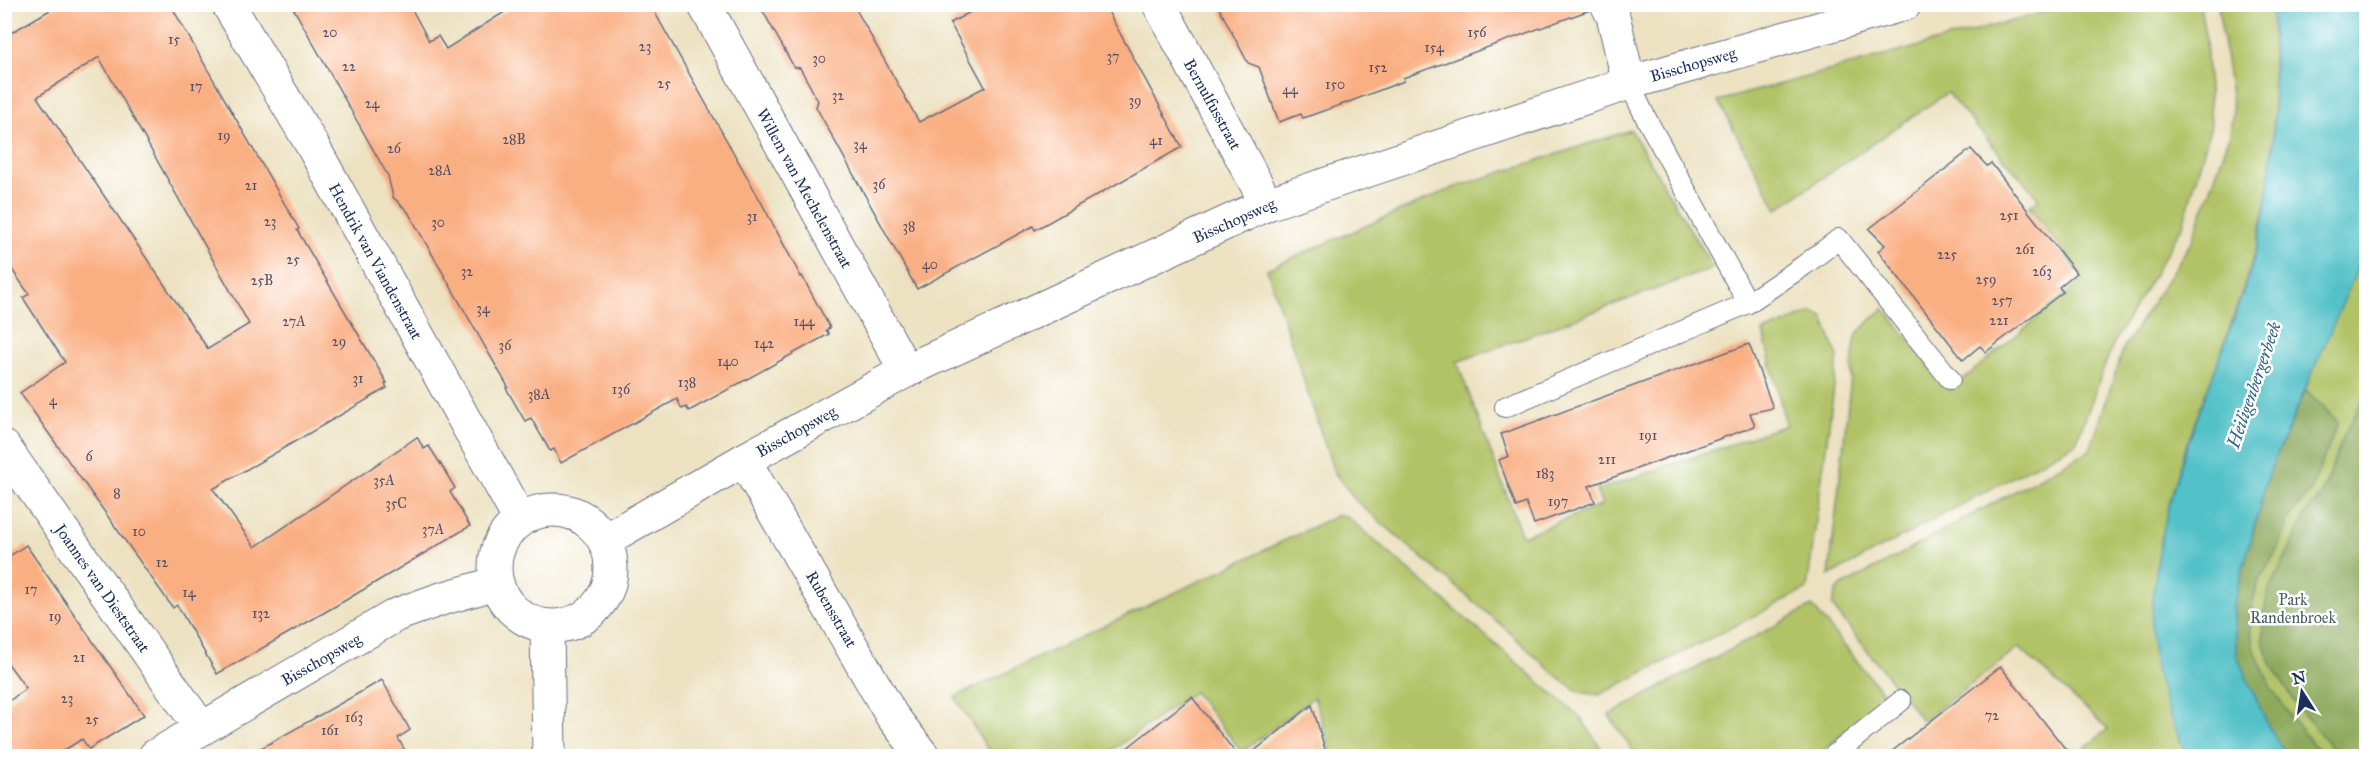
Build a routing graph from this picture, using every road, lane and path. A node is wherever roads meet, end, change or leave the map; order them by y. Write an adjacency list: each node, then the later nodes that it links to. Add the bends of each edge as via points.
1 (228, 4): 14 (street, Hendrik van Viandenstraat, via 312,145)
2 (704, 4): 9 (street, Willem van Mechelenstraat)
3 (1159, 4): 7 (street, Bernulfusstraat)
4 (1607, 4): 6 (street)
5 (1905, 4): 6 (street, Bisschopsweg)
6 (1629, 82): 7 (street, Bisschopsweg); 8 (lane)
7 (1268, 204): 9 (street, Bisschopsweg)
8 (1748, 303): 10 (lane, via 1839,238); 11 (lane)
9 (906, 372): 13 (street, Bisschopsweg)
10 (1950, 379)
11 (1505, 407)
12 (4, 447): 19 (street, Joannes van Dieststraat)
13 (744, 460): 15 (street, Bisschopsweg); 22 (street, Rubensstraat, via 892,716)
14 (520, 520): 15 (street, via 537,511 557,509 593,524); 16 (street, via 498,548 494,565)
15 (605, 540): 17 (street, via 611,557 611,575 596,607 582,618)
16 (497, 583): 17 (street, via 503,599 515,612); 19 (street, Bisschopsweg, via 396,615)
17 (547, 626): 21 (street)
18 (1901, 701): 23 (lane)
19 (201, 728): 20 (street, Bisschopsweg)
20 (155, 756)
21 (549, 756)
22 (923, 756)
23 (1833, 756)

